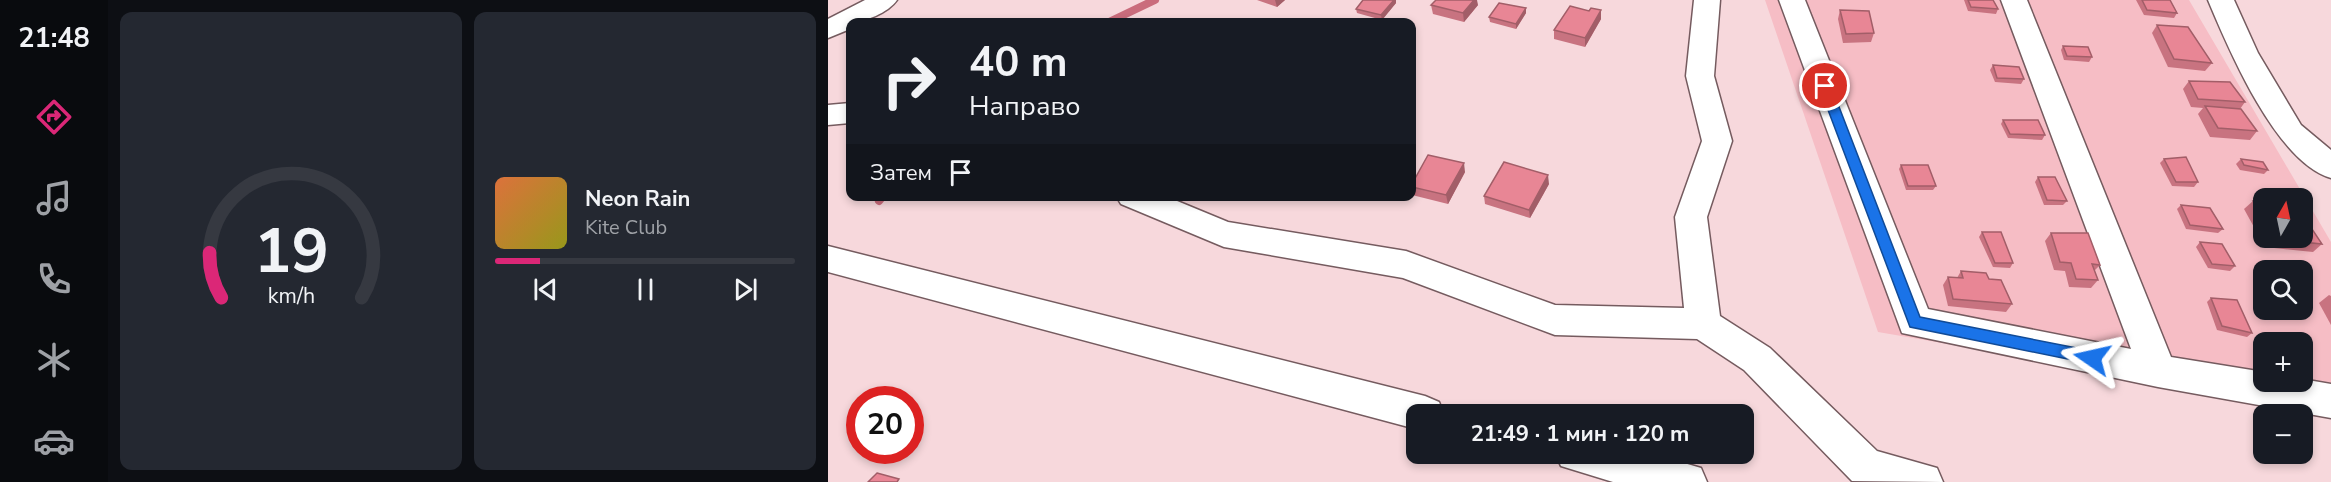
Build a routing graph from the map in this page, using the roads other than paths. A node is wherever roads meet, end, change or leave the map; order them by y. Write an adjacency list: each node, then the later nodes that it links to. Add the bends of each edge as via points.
1 (884, 0): 6 (street)
2 (1792, 0): 15 (street, via 1915,322)
3 (2014, 0): 15 (street)
4 (2221, 0): 11 (street, via 2244,53 2291,132)
5 (1703, 1): 14 (street, via 1700,76 1717,141 1691,217)
6 (850, 18)
7 (846, 20): 8 (street)
8 (828, 30)
9 (846, 113): 10 (street)
10 (828, 115)
11 (2331, 166)
12 (1144, 201): 14 (street, via 1224,234 1406,265 1555,320)
13 (828, 259): 17 (street)
14 (1703, 324): 20 (street, via 1757,359 1866,467)
15 (2158, 371): 16 (street)
16 (2331, 401)
17 (1406, 409)
18 (1617, 464): 19 (street)
19 (1687, 482)
20 (1923, 482)

